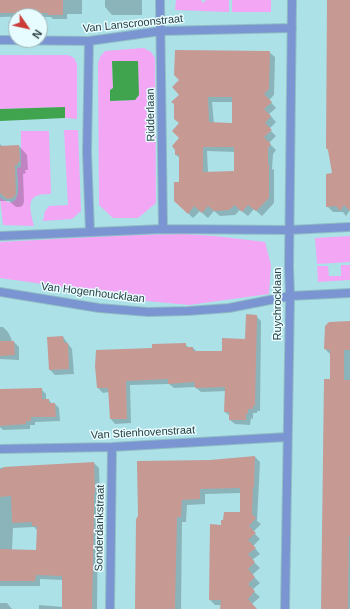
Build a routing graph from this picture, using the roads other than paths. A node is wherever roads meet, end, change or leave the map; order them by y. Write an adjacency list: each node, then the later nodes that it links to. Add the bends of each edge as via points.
1 (160, 0): 4 (street, Ridderlaan)
2 (292, 0): 3 (street, Ruychrocklaan)
3 (292, 28): 4 (street, Van Lanscroonstraat); 9 (street, Ruychrocklaan)
4 (160, 31): 6 (street, Van Lanscroonstraat); 8 (street, Ridderlaan)
5 (0, 40): 6 (street, Van Lanscroonstraat)
6 (89, 41): 10 (street, via 87,152)
7 (350, 227): 9 (street)
8 (163, 229): 9 (street); 10 (street)
9 (289, 230): 14 (street, Ruychrocklaan)
10 (90, 232): 11 (street)
11 (0, 236)
12 (0, 292): 14 (street, Van Hogenhoucklaan, via 99,308 148,312 229,308)
13 (350, 293): 14 (street, Van Hogenhoucklaan)
14 (290, 296): 15 (street, Ruychrocklaan)
15 (287, 437): 16 (street, Van Stienhovenstraat); 19 (street, Ruychrocklaan)
16 (112, 446): 17 (street, Van Stienhovenstraat); 18 (street, Sonderdankstraat)
17 (0, 449)
18 (110, 609)
19 (285, 609)

